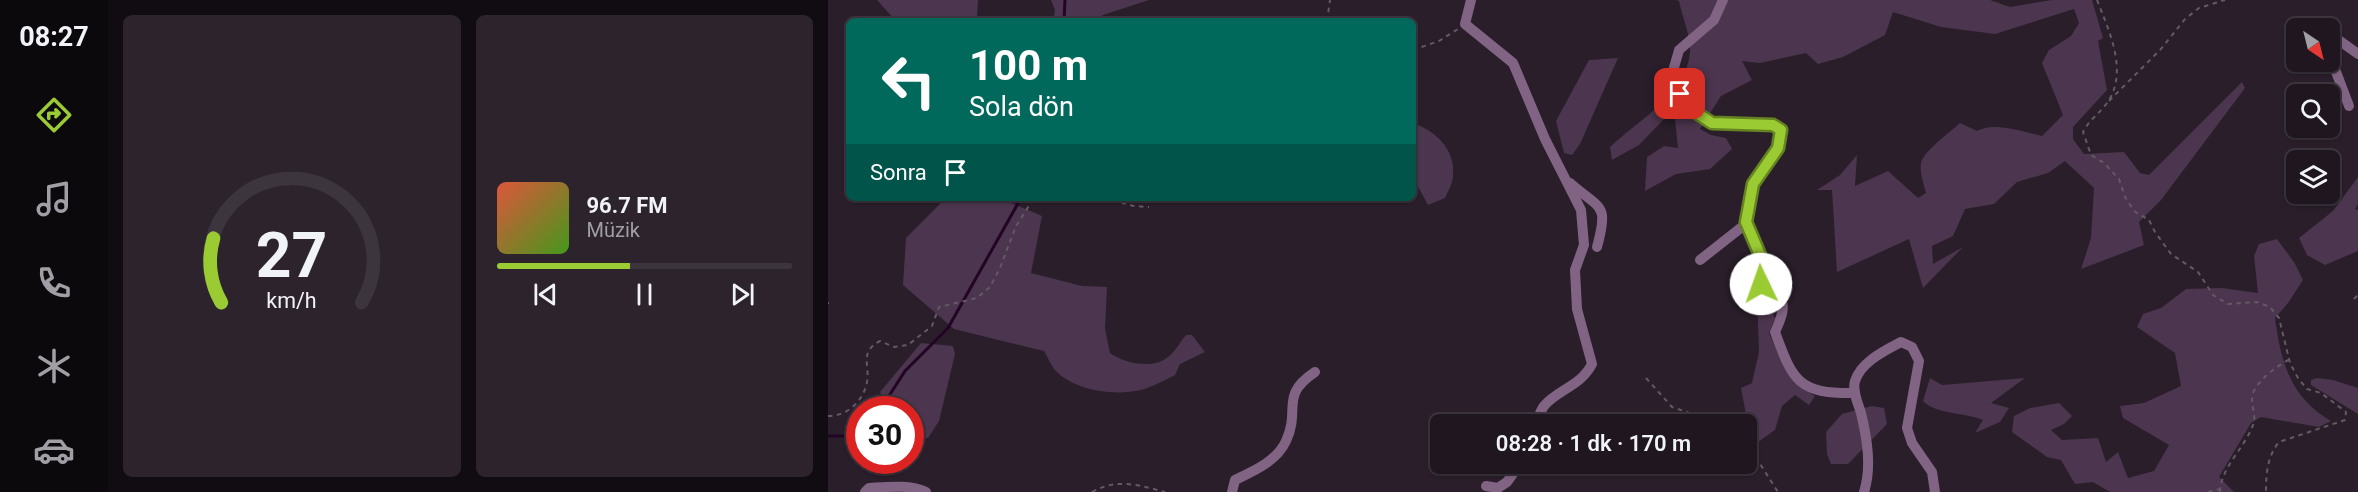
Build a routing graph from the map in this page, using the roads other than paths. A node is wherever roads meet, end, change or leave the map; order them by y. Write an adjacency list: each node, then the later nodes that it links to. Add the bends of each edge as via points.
1 (1472, 0): 7 (street, via 1465,24 1513,63)
2 (1723, 0): 8 (street, via 1714,20 1678,50 1673,71 1680,94 1695,112 1712,123 1773,125 1781,130 1778,148 1753,184)
3 (2340, 41): 4 (street)
4 (2358, 54)
5 (2336, 72): 6 (street)
6 (2349, 106)
7 (1565, 179): 9 (street, via 1602,209 1604,218); 13 (street, via 1581,210 1584,245 1575,270 1577,309 1592,364 1578,383 1542,408)
8 (1747, 223): 10 (street); 12 (street, via 1760,255 1761,284 1777,292 1783,302 1775,332 1788,366 1804,386 1819,392)
9 (1597, 247)
10 (1701, 260)
11 (1315, 372): 19 (street, via 1301,381 1293,393 1286,442 1265,465 1235,480)
12 (1855, 393): 21 (street, via 1869,462); 22 (street, via 1855,382 1864,366 1901,342 1912,347 1919,361 1907,428 1912,443 1932,472)
13 (1540, 414)
14 (1514, 474): 16 (street, via 1498,488)
15 (1516, 474): 20 (street)
16 (1486, 486)
17 (865, 492): 18 (street, via 868,488 885,487)
18 (926, 492)
19 (1232, 492)
20 (1507, 492)
21 (1864, 492)
22 (1935, 492)

